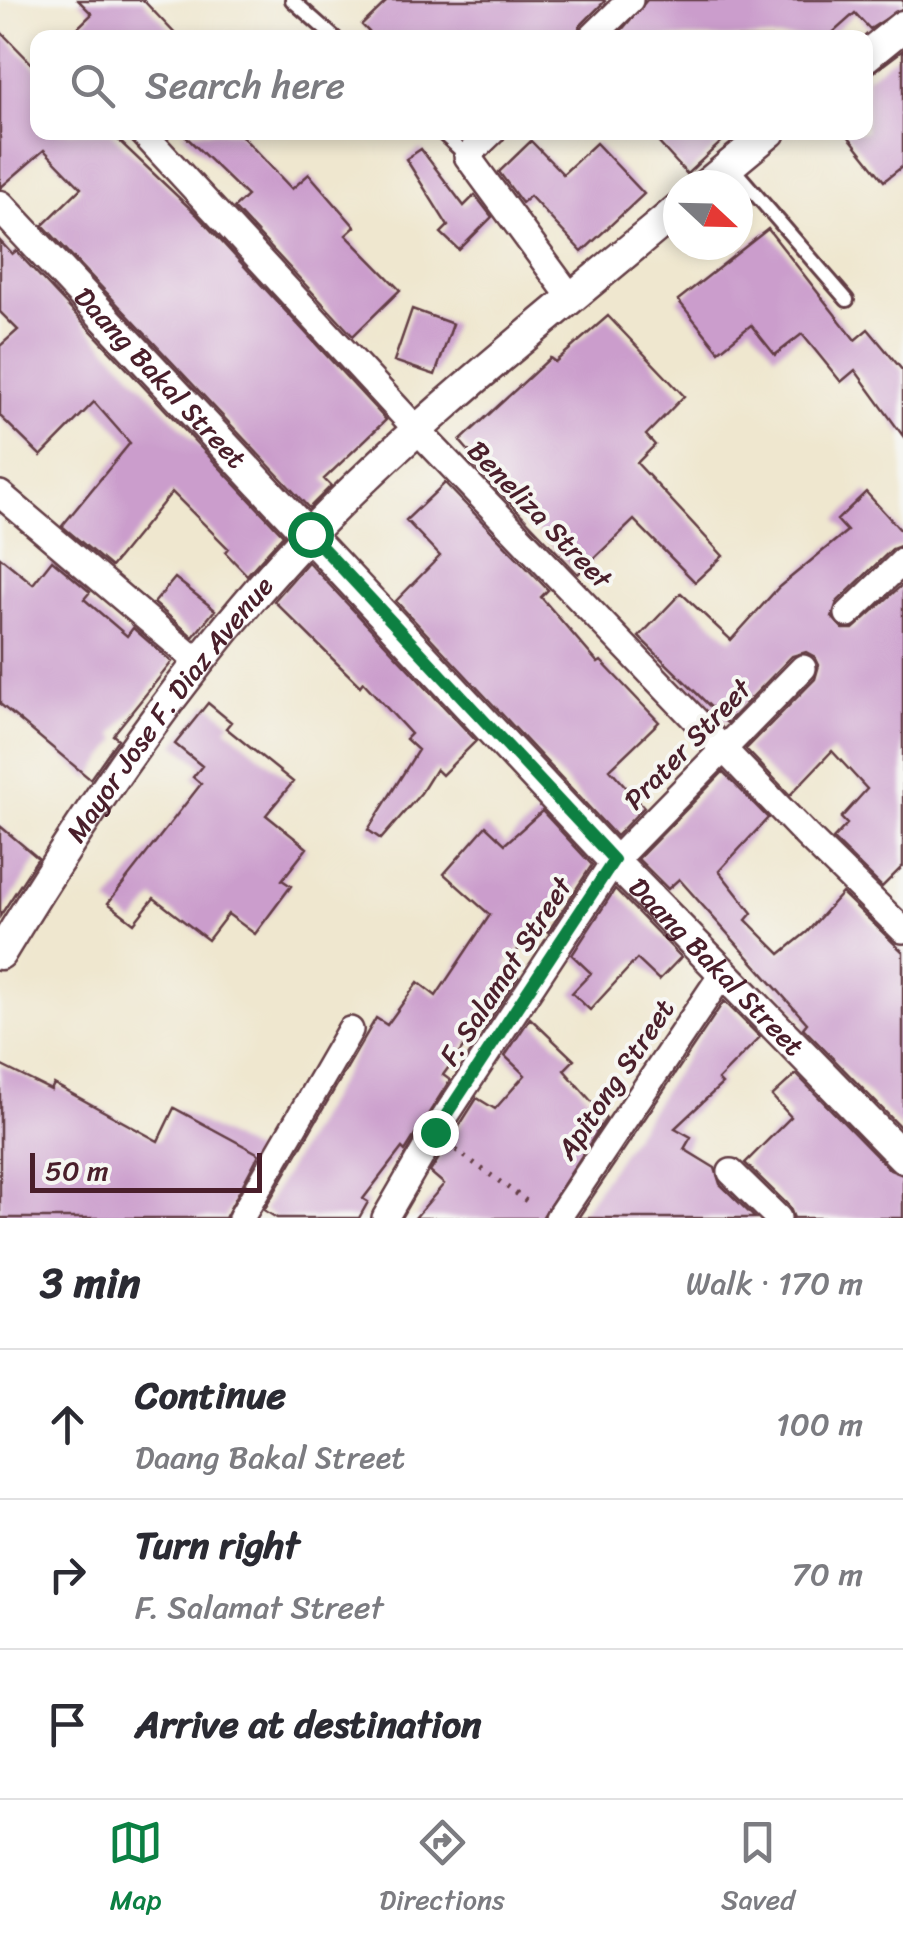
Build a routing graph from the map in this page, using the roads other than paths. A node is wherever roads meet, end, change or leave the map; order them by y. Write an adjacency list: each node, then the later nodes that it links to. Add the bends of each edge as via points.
1 (292, 0): 4 (lane)
2 (630, 0): 5 (street)
3 (903, 26): 6 (street)
4 (325, 30)
5 (599, 30)
6 (873, 50)
7 (149, 140): 18 (street, Beneliza Street)
8 (450, 140): 11 (lane)
9 (484, 140): 11 (street)
10 (760, 140): 12 (street)
11 (468, 156): 16 (street)
12 (730, 164): 13 (street); 17 (lane)
13 (723, 170)
14 (0, 206): 20 (street, Daang Bakal Street)
15 (663, 221): 16 (street, Mayor Jose F. Diaz Avenue)
16 (572, 299): 18 (street, Mayor Jose F. Diaz Avenue)
17 (847, 300)
18 (418, 432): 20 (street, Mayor Jose F. Diaz Avenue); 25 (street, Beneliza Street)
19 (0, 494): 23 (street)
20 (310, 534): 23 (street, Mayor Jose F. Diaz Avenue); 26 (street, Daang Bakal Street)
21 (903, 562): 22 (street)
22 (848, 614)
23 (199, 663): 28 (street, Mayor Jose F. Diaz Avenue, via 58,858)
24 (803, 668): 25 (street, Prater Street)
25 (726, 750): 26 (street, Prater Street); 27 (street, Beneliza Street)
26 (614, 860): 29 (street, Daang Bakal Street); 36 (street, F. Salamat Street)
27 (898, 916)
28 (0, 954)
29 (723, 973): 31 (street, Daang Bakal Street); 35 (street, Apitong Street)
30 (350, 1030): 34 (street)
31 (903, 1157)
32 (731, 1172): 33 (street)
33 (763, 1212)
34 (254, 1213)
35 (549, 1214)
36 (385, 1218)

